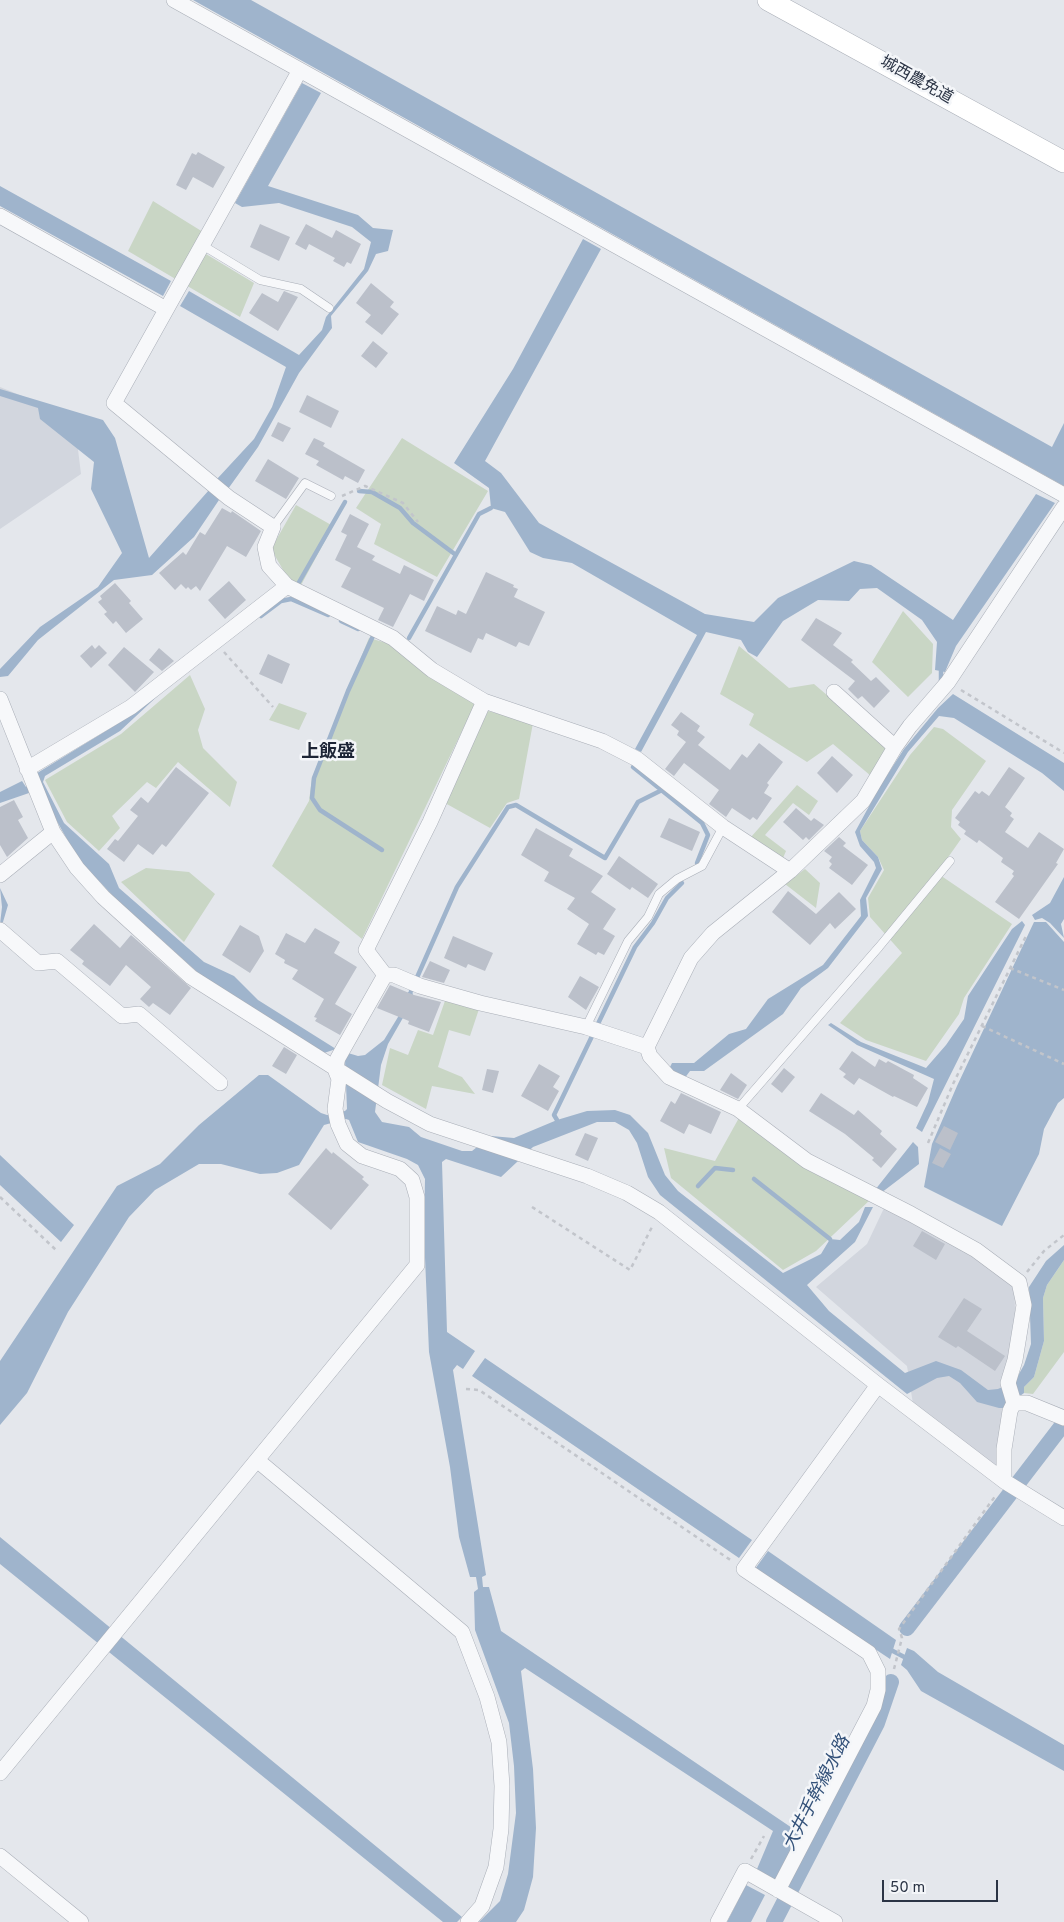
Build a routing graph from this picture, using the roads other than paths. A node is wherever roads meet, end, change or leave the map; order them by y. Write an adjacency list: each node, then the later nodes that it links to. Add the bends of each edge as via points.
1 (174, 0): 3 (street)
2 (768, 0): 4 (street, 城西農免道)
3 (300, 70): 6 (street); 9 (street)
4 (1064, 162)
5 (0, 216): 7 (street)
6 (202, 244): 7 (street); 8 (lane, via 260,280 301,290)
7 (166, 308): 12 (street, via 114,403 229,498)
8 (329, 308)
9 (1064, 495)
10 (331, 496): 12 (lane, via 305,483)
11 (1064, 507): 17 (street, via 944,687)
12 (273, 527): 13 (street, via 264,547 269,566)
13 (287, 586): 16 (street, via 393,638 432,670); 18 (street)
14 (834, 692): 17 (street)
15 (0, 699): 18 (street)
16 (484, 701): 19 (street, via 602,741 637,759); 25 (street, via 430,822 366,950)
17 (895, 748): 22 (street, via 863,800)
18 (31, 780): 20 (street)
19 (723, 827): 22 (street); 26 (lane, via 702,866 659,894 648,917 628,941)
20 (53, 832): 23 (street); 28 (street, via 77,868 103,897 191,977)
21 (950, 861): 30 (lane)
22 (790, 871): 27 (street, via 713,933 691,958)
23 (0, 875)
24 (0, 930): 29 (street, via 38,963 58,962 122,1016 139,1014)
25 (385, 975): 26 (street, via 480,1003); 28 (street)
26 (591, 1029): 27 (street)
27 (647, 1047): 30 (street, via 650,1056 669,1077)
28 (338, 1059): 31 (street, via 387,1101 430,1124 531,1156 627,1193 659,1212); 34 (street, via 337,1116 348,1144 362,1156 400,1169 412,1180 417,1197 417,1264)
29 (220, 1083)
30 (738, 1109): 32 (street, via 807,1161 976,1250 1019,1282 1024,1305 1020,1338 1008,1383)
31 (878, 1384): 35 (street); 39 (street, via 751,1559 869,1653 878,1671 874,1706)
32 (1014, 1404): 33 (street, via 1027,1403); 35 (street, via 1004,1449)
33 (1062, 1418)
34 (257, 1460): 37 (street); 41 (street, via 462,1632 488,1697 499,1742 502,1786 502,1829 496,1866 482,1906)
35 (1004, 1481): 36 (street)
36 (1064, 1518)
37 (0, 1772)
38 (0, 1856): 40 (street)
39 (778, 1890): 42 (street, via 745,1871); 43 (street)
40 (81, 1922)
41 (468, 1922)
42 (718, 1922)
43 (835, 1922)

